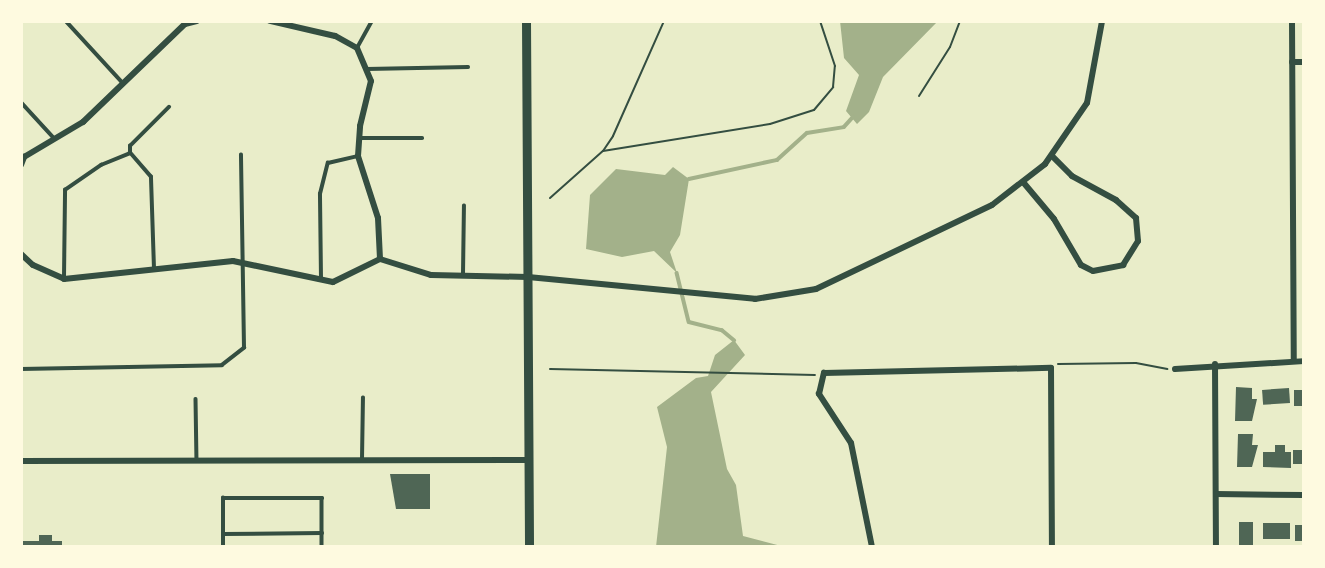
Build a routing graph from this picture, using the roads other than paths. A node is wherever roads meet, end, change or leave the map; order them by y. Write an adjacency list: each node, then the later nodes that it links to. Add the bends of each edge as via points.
1 (66, 21): 14 (lane)
2 (197, 21): 8 (street)
3 (270, 21): 9 (street, via 335,36)
4 (372, 21): 9 (lane)
5 (526, 21): 34 (main road)
6 (1102, 21): 23 (street, via 1087,103)
7 (1292, 21): 10 (street)
8 (188, 22): 14 (street)
9 (357, 48): 13 (street)
10 (1292, 62): 11 (street); 27 (street)
11 (1304, 62)
12 (468, 67): 13 (lane)
13 (366, 69): 17 (street, via 371,81)
14 (123, 83): 19 (street, via 83,122)
15 (21, 102): 19 (lane)
16 (169, 107): 20 (lane, via 130,146)
17 (359, 138): 18 (lane); 22 (street)
18 (422, 138)
19 (55, 139): 24 (street, via 24,157)
20 (130, 153): 32 (lane, via 151,177); 35 (lane, via 65,190)
21 (241, 155): 31 (lane)
22 (358, 156): 30 (street, via 378,218); 36 (lane, via 328,163 320,194)
23 (1052, 156): 25 (street); 25 (street, via 1072,176 1116,200 1136,218 1138,241 1123,265 1094,271 1081,265 1054,219)
24 (21, 165)
25 (1023, 181): 34 (street, via 992,205 816,289 755,299)
26 (464, 206): 33 (lane)
27 (1294, 210): 28 (street); 37 (street)
28 (1304, 211)
29 (21, 254): 35 (street)
30 (380, 259): 33 (street, via 431,275); 36 (street, via 333,282)
31 (245, 263): 32 (street); 36 (street); 40 (lane, via 244,348 222,365)
32 (154, 269): 35 (street)
33 (463, 275): 34 (street)
34 (528, 277): 45 (main road)
35 (64, 279)
36 (321, 279)
37 (1294, 361): 38 (street); 39 (street)
38 (1304, 361)
39 (1215, 364): 41 (street); 48 (street)
40 (21, 369)
41 (1175, 369)
42 (363, 398): 44 (lane)
43 (196, 399): 47 (lane)
44 (362, 460): 45 (street); 47 (street)
45 (528, 460): 55 (main road)
46 (21, 461): 47 (street)
47 (197, 461)
48 (1216, 494): 49 (street); 58 (street)
49 (1304, 495)
50 (322, 533): 51 (lane); 51 (lane, via 322,498 223,498); 53 (lane)
51 (223, 534): 52 (lane)
52 (223, 547)
53 (322, 547)
54 (498, 547): 55 (lane)
55 (529, 547)
56 (872, 547): 57 (street, via 852,443 819,394 823,375 1051,368)
57 (1052, 547)
58 (1216, 547)

